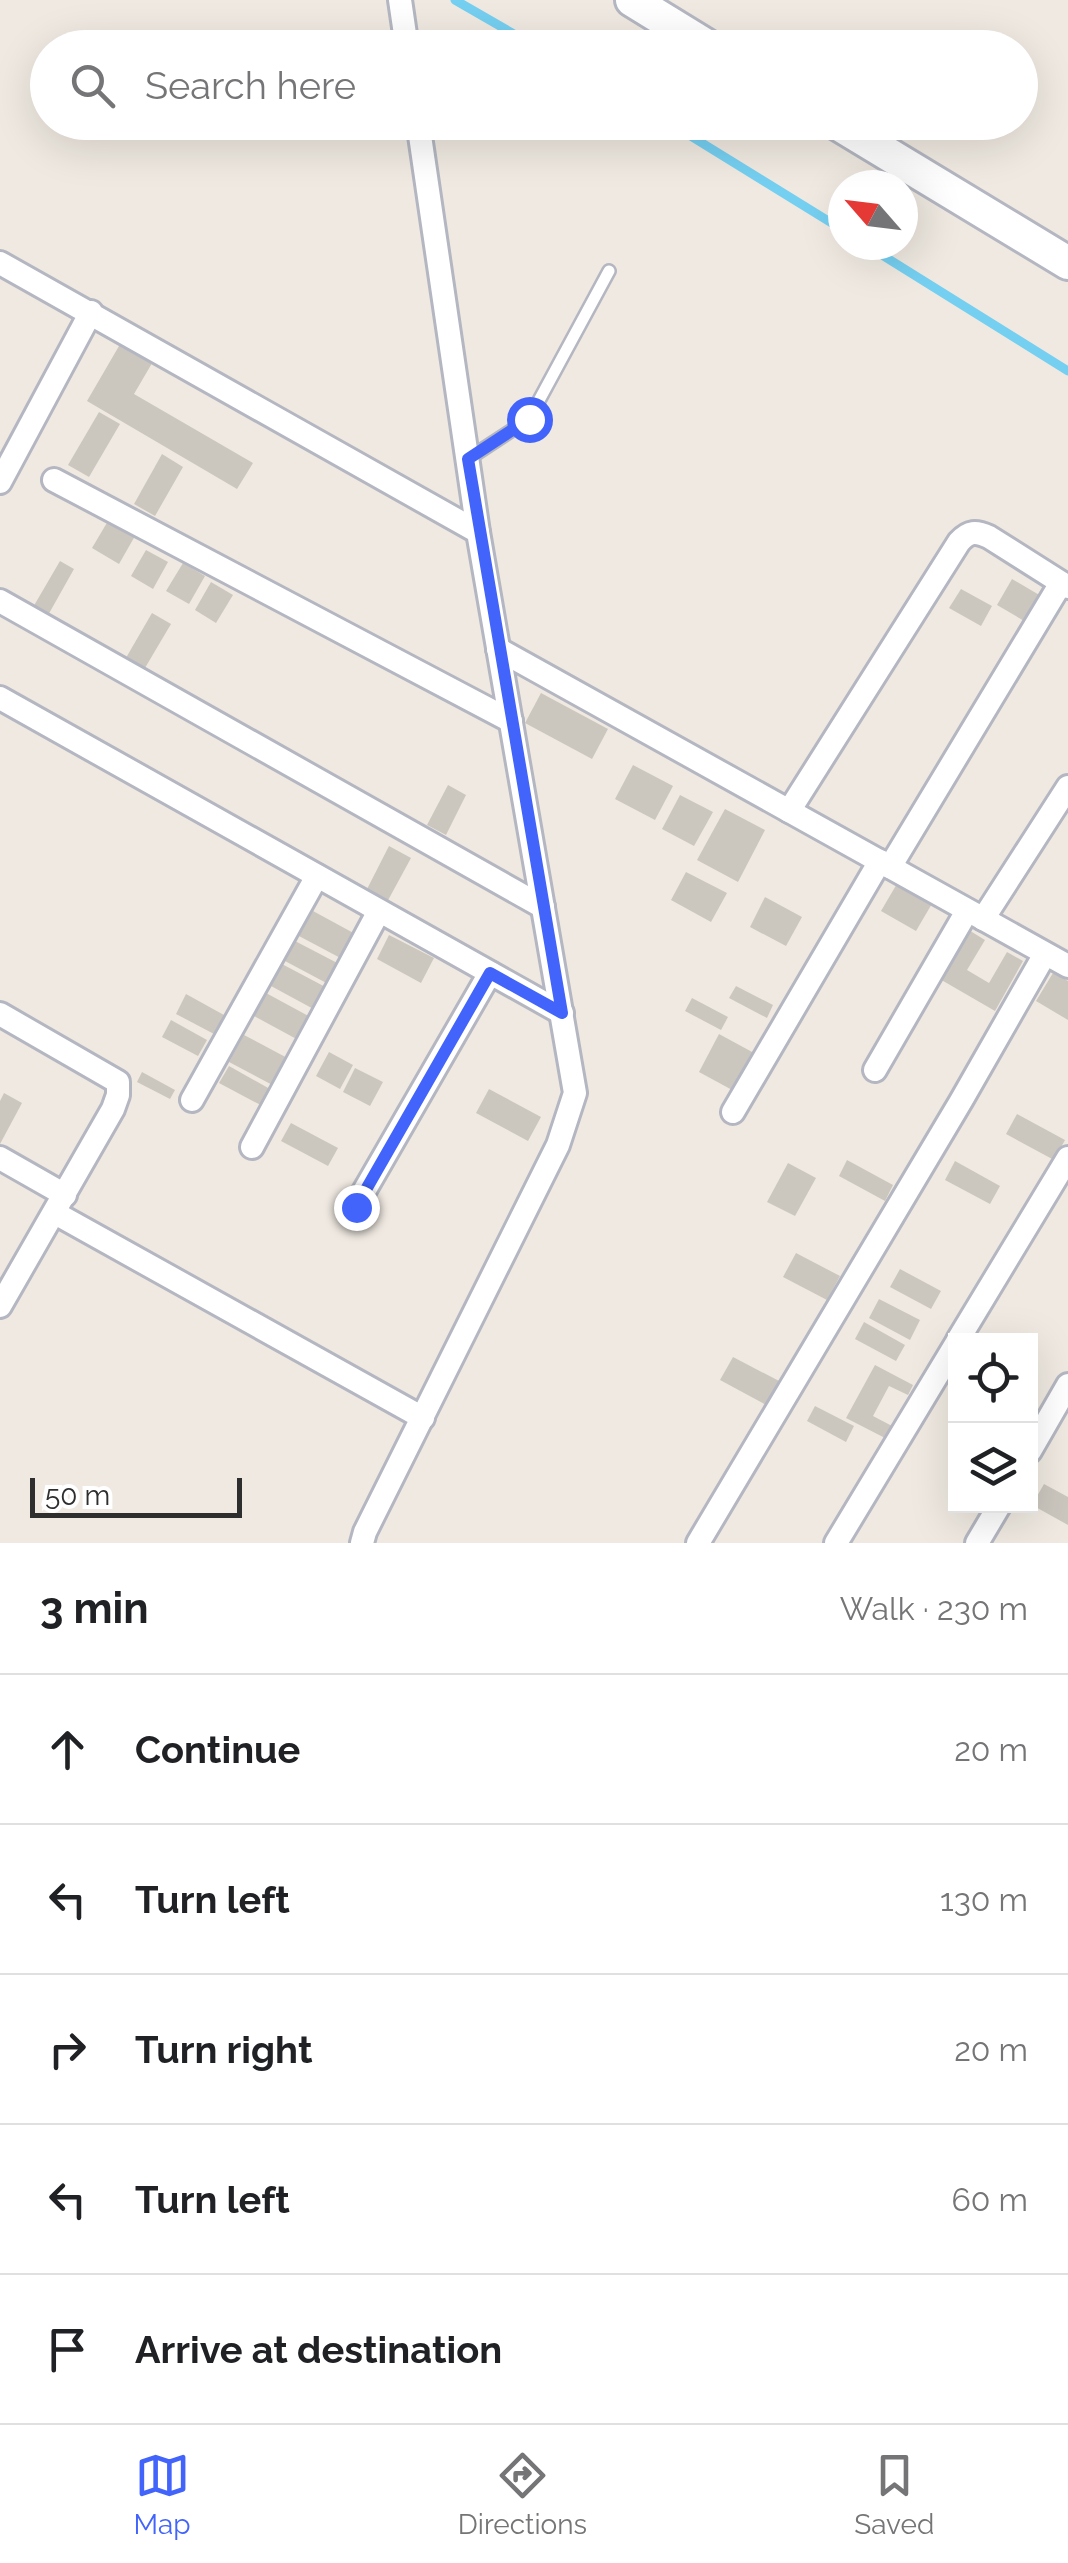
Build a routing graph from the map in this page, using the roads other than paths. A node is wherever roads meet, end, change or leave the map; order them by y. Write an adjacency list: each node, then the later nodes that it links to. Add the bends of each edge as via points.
1 (400, 0): 3 (street)
2 (632, 0): 4 (street)
3 (404, 30)
4 (681, 30)
5 (421, 140): 11 (street)
6 (864, 140): 8 (street)
7 (0, 263): 10 (street)
8 (1068, 264)
9 (608, 271): 11 (lane, via 529,419)
10 (91, 312): 13 (street); 14 (street)
11 (468, 459): 14 (street)
12 (54, 480): 19 (street)
13 (0, 482)
14 (478, 532): 17 (street)
15 (1065, 585): 21 (street, via 988,537 967,534); 22 (street)
16 (0, 601): 24 (street)
17 (498, 649): 19 (street); 21 (street)
18 (0, 698): 23 (street)
19 (511, 722): 24 (street)
20 (1068, 788): 26 (street)
21 (789, 811): 22 (street)
22 (885, 864): 26 (street); 34 (street)
23 (317, 876): 25 (street); 33 (street)
24 (544, 907): 30 (street)
25 (379, 911): 29 (street); 35 (street)
26 (975, 915): 27 (street); 32 (street)
27 (1044, 954): 28 (street); 48 (street)
28 (1068, 966)
29 (490, 973): 30 (street); 39 (street)
30 (562, 1013): 44 (street, via 575,1093 569,1115)
31 (0, 1014): 38 (street, via 118,1082 112,1109)
32 (875, 1070)
33 (192, 1100)
34 (733, 1112)
35 (252, 1147)
36 (0, 1158): 38 (street)
37 (1068, 1158): 41 (street)
38 (60, 1204): 40 (street); 44 (street)
39 (356, 1207)
40 (4, 1292)
41 (962, 1333)
42 (948, 1357): 49 (street)
43 (1068, 1385): 45 (street)
44 (423, 1418): 47 (street)
45 (1038, 1436)
46 (995, 1513): 50 (street)
47 (362, 1543)
48 (698, 1543)
49 (836, 1543)
50 (978, 1543)

